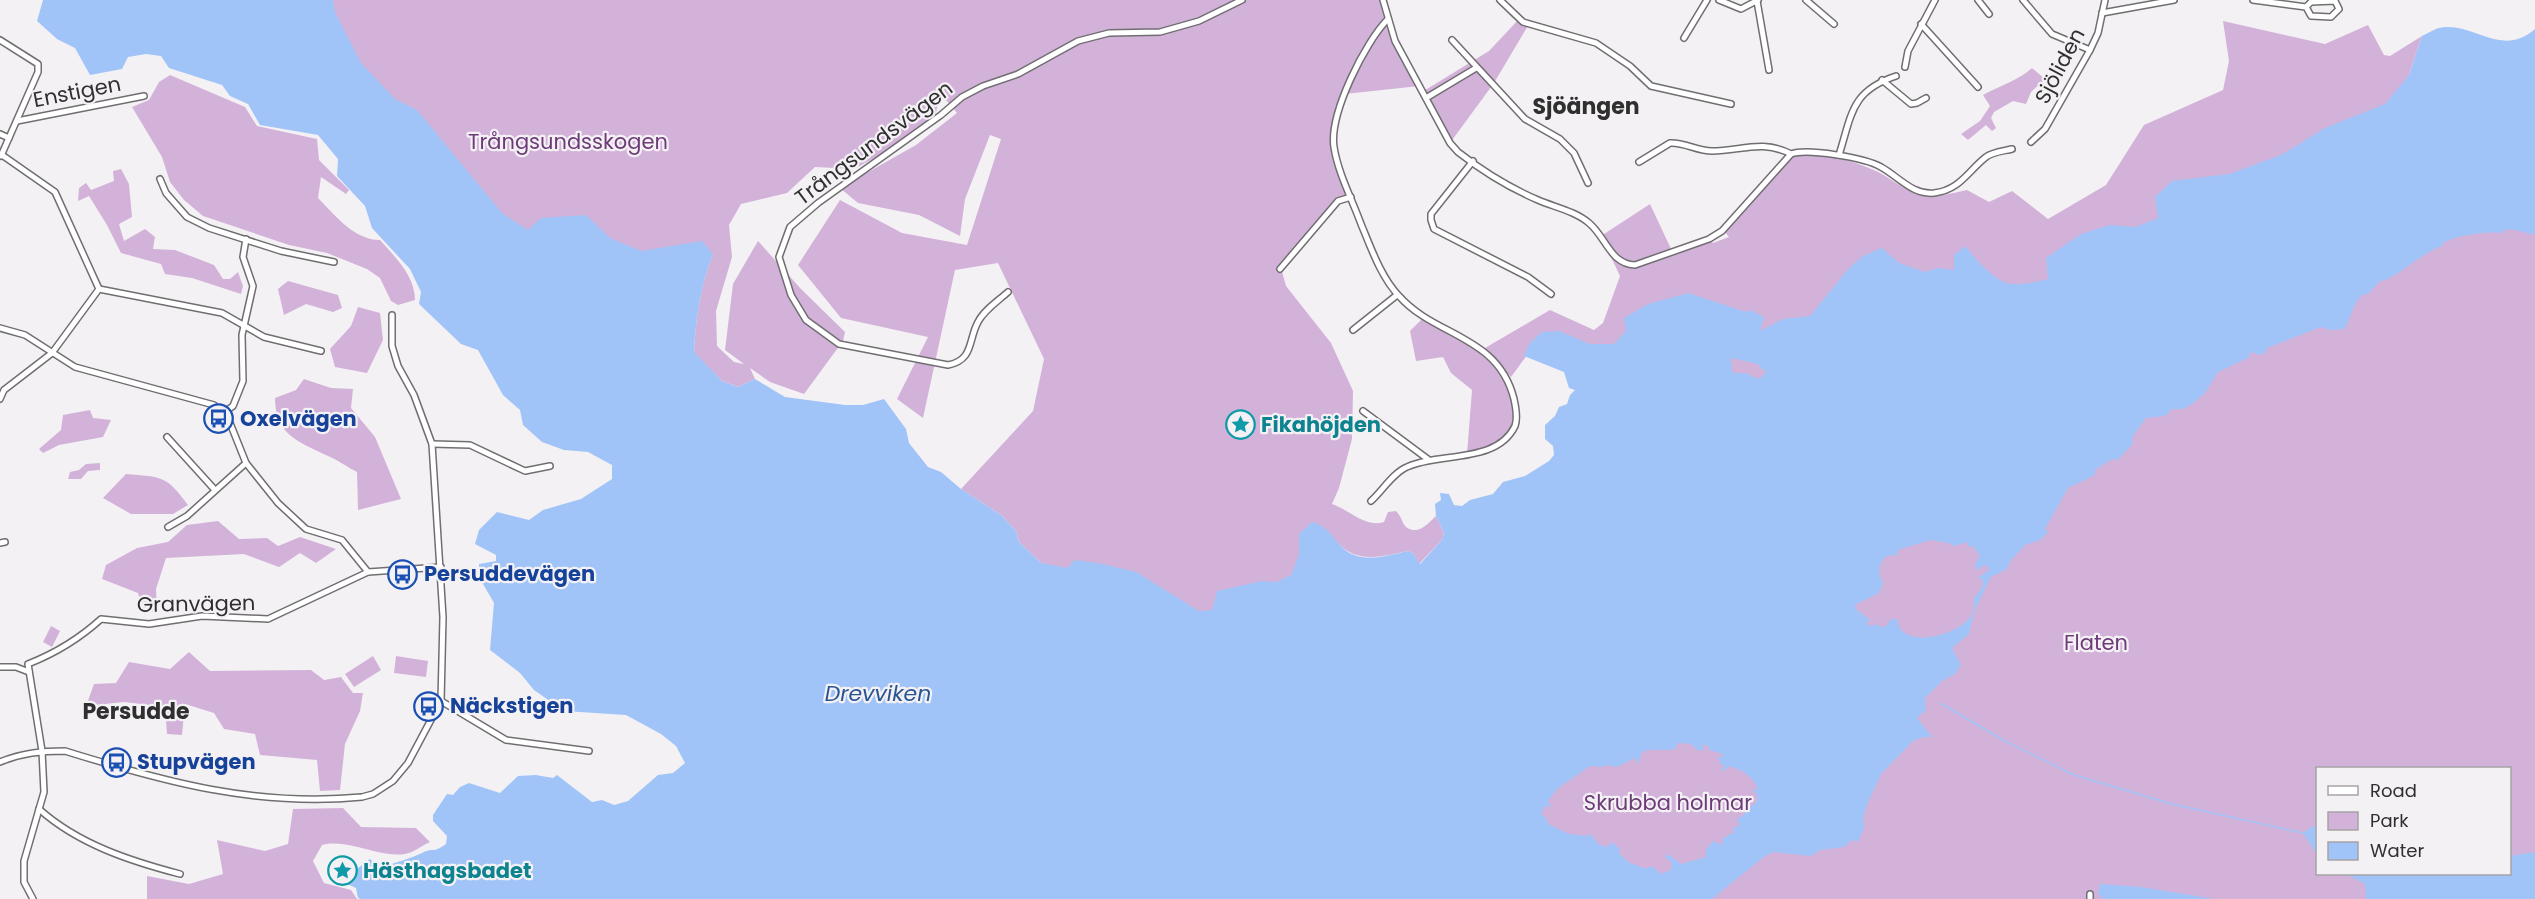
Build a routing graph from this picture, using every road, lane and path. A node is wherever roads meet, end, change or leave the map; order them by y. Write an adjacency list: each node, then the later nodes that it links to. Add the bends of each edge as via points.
1 (1242, 0): 51 (street, Trångsundsvägen, via 1199,21 1160,32 1108,33 1078,41 1018,74 962,97 790,227 779,257 791,295 806,320 838,344 948,365 964,358 978,320)
2 (1383, 0): 17 (street)
3 (1500, 0): 33 (street, via 1523,22 1596,43 1652,86)
4 (1707, 0): 20 (street)
5 (1719, 0): 6 (street, via 1741,9)
6 (1757, 0): 26 (street)
7 (1806, 0): 18 (street)
8 (1935, 0): 19 (street)
9 (1978, 0): 16 (street)
10 (2023, 0): 23 (street, via 2052,34)
11 (2105, 0): 15 (street, Sjöliden)
12 (2174, 0): 15 (street)
13 (2253, 0): 14 (street)
14 (2306, 7): 14 (street, via 2311,16 2331,17 2339,9 2336,1 2310,2)
15 (2102, 12): 23 (street, Sjöliden)
16 (1989, 14)
17 (1388, 19): 31 (street, via 1395,41); 46 (street, via 1370,40 1354,70 1335,130 1337,161)
18 (1834, 24)
19 (1921, 24): 24 (street); 29 (street)
20 (1684, 38)
21 (0, 40): 34 (street, via 38,64)
22 (1452, 40): 25 (street)
23 (2090, 50): 37 (street, Sjöliden, via 2045,129)
24 (1905, 67)
25 (1476, 68): 31 (street); 45 (street, via 1525,119 1560,139 1574,153)
26 (1769, 70)
27 (1896, 76): 28 (street)
28 (1882, 80): 32 (street, via 1911,104); 40 (street, via 1860,96)
29 (1978, 87)
30 (144, 96): 34 (street, Enstigen)
31 (1426, 98): 42 (street, via 1450,143)
32 (1926, 98)
33 (1731, 104)
34 (17, 121): 36 (street)
35 (0, 134): 36 (street)
36 (9, 138): 41 (street)
37 (2031, 142)
38 (2012, 149): 40 (street, via 1988,155 1961,183 1933,193 1919,192 1881,166)
39 (1791, 154): 40 (street); 42 (street, via 1722,231 1635,265 1627,265 1612,255 1588,222 1524,193); 43 (street, via 1778,148 1752,146 1709,151 1670,143)
40 (1839, 155)
41 (1, 156): 50 (street, via 55,192)
42 (1473, 161): 52 (street, via 1431,214 1434,229 1528,277)
43 (1639, 162)
44 (160, 179): 47 (street, via 166,193 187,217)
45 (1588, 183)
46 (1351, 197): 49 (street, via 1338,201); 53 (street, via 1372,250)
47 (246, 239): 48 (street); 56 (street, via 243,257 253,286)
48 (334, 262)
49 (1280, 269)
50 (99, 289): 56 (street, via 222,313); 59 (street)
51 (1008, 292)
52 (1551, 294)
53 (1397, 295): 57 (street); 65 (street, via 1419,314 1478,346 1506,381 1517,413 1508,435 1488,450)
54 (392, 315): 64 (street, via 392,346 398,366 414,395)
55 (0, 328): 59 (street, via 25,335)
56 (244, 328): 58 (street, via 264,338); 62 (street, via 243,381 233,405)
57 (1353, 330)
58 (321, 351)
59 (52, 353): 60 (street, via 4,390); 62 (street, via 98,375 214,405)
60 (0, 399)
61 (1363, 411): 65 (street)
62 (222, 414): 66 (street, via 230,423)
63 (167, 437): 68 (street)
64 (432, 444): 67 (street, via 470,445 525,471); 71 (street)
65 (1430, 460): 69 (street, via 1402,470)
66 (246, 463): 68 (street); 72 (street, via 278,503 306,529 342,540)
67 (550, 466)
68 (215, 490): 70 (street, via 187,516)
69 (1371, 501)
70 (168, 527)
71 (441, 567): 72 (street, Granvägen); 75 (street)
72 (368, 572): 74 (street, Granvägen, via 268,619 202,616 148,624 101,619 50,656 28,664)
73 (0, 667): 74 (street)
74 (30, 672): 76 (street)
75 (441, 701): 76 (street, via 408,763 393,782 362,797 280,800 197,788 65,751); 77 (street, via 506,740)
76 (42, 751): 78 (street); 79 (street, via 44,792)
77 (589, 751)
78 (0, 762)
79 (39, 809): 80 (street, via 86,842); 81 (street, via 24,861 24,882)
80 (180, 874)
81 (33, 899)

